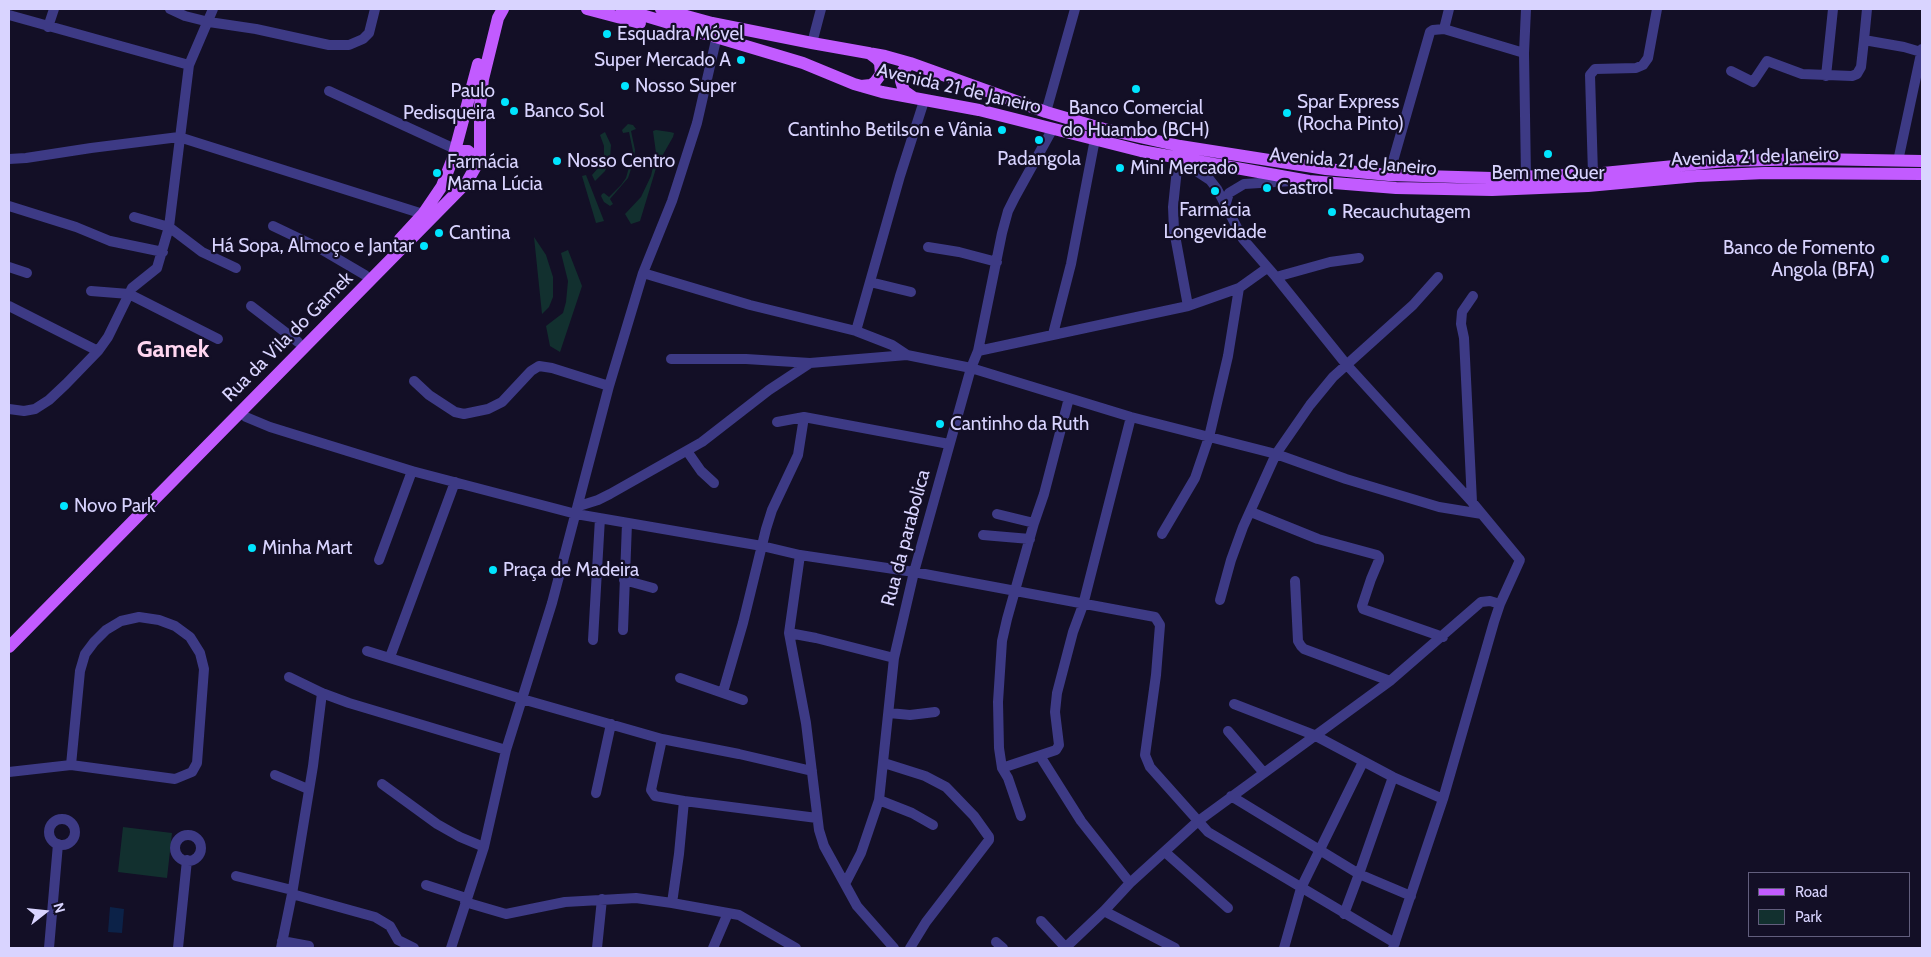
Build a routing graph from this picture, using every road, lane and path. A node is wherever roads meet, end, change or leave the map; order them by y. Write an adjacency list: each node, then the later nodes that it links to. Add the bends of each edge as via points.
1 (54, 9): 19 (street)
2 (170, 9): 18 (street)
3 (213, 9): 18 (street)
4 (375, 9): 18 (street, via 369,33 349,45 329,45)
5 (494, 9): 39 (main road, Rua da Vila do Gamek)
6 (503, 9): 44 (main road, Rua da Vila do Gamek, via 484,70 480,100 481,149)
7 (587, 9): 21 (main road)
8 (622, 9): 24 (main road, Avenida 21 de Janeiro)
9 (661, 9): 23 (main road, Avenida 21 de Janeiro)
10 (821, 9): 23 (street)
11 (1075, 9): 35 (street)
12 (1450, 9): 20 (street)
13 (1526, 9): 27 (street)
14 (1657, 9): 45 (street, via 1648,58 1643,65 1595,69 1590,74)
15 (1833, 9): 31 (street)
16 (1866, 9): 22 (street)
17 (9, 15): 19 (street)
18 (209, 22): 29 (street)
19 (48, 27): 29 (street)
20 (1444, 29): 27 (street); 47 (street, via 1436,28 1430,32)
21 (716, 40): 24 (main road); 64 (street, via 697,123 672,201)
22 (1864, 40): 25 (street); 31 (street, via 1861,68 1857,74)
23 (812, 44): 26 (main road, Avenida 21 de Janeiro)
24 (749, 47): 32 (main road, Avenida 21 de Janeiro, via 803,63)
25 (1922, 50): 42 (street)
26 (868, 53): 28 (main road, Avenida 21 de Janeiro); 32 (main road, via 878,59 881,74 871,85)
27 (1524, 53): 48 (street)
28 (910, 63): 34 (main road, via 903,71 901,81 904,91); 35 (main road, Avenida 21 de Janeiro)
29 (190, 65): 37 (street)
30 (1732, 71): 31 (street, via 1753,82 1767,61 1802,74)
31 (1826, 76)
32 (860, 86): 34 (main road, Avenida 21 de Janeiro)
33 (329, 91): 39 (street)
34 (920, 100): 36 (main road, Avenida 21 de Janeiro, via 979,110); 68 (street)
35 (1046, 112): 47 (main road, Avenida 21 de Janeiro, via 1180,146 1316,168)
36 (1052, 130): 38 (main road, Avenida 21 de Janeiro); 59 (street, Rua da parabolica, via 1008,210)
37 (179, 137): 41 (street); 52 (street); 55 (street)
38 (1095, 139): 40 (main road, Avenida 21 de Janeiro); 78 (street, via 1071,264)
39 (454, 154): 44 (main road, via 468,151 476,158); 52 (main road, Rua da Vila do Gamek, via 442,186)
40 (1178, 158): 49 (main road, Avenida 21 de Janeiro); 51 (street, via 1210,180); 76 (street, via 1174,230)
41 (9, 159)
42 (1898, 161): 43 (main road, Avenida 21 de Janeiro); 45 (main road, Avenida 21 de Janeiro, via 1725,162)
43 (1922, 161)
44 (476, 166): 92 (main road, Rua da Vila do Gamek, via 455,195)
45 (1593, 174): 48 (main road, Avenida 21 de Janeiro)
46 (1922, 174): 49 (main road, Avenida 21 de Janeiro, via 1765,173 1492,190 1396,188)
47 (1390, 175): 48 (main road, Avenida 21 de Janeiro)
48 (1526, 176)
49 (1308, 181): 51 (street, via 1244,184 1229,193)
50 (9, 206): 57 (street, via 110,240)
51 (1225, 207): 62 (street, via 1242,239)
52 (423, 214): 65 (main road, Rua da Vila do Gamek)
53 (134, 217): 55 (street)
54 (273, 226): 65 (street)
55 (169, 227): 57 (street); 61 (street, via 202,252)
56 (928, 247): 59 (street)
57 (163, 252): 72 (street, via 157,268)
58 (1359, 258): 66 (street, via 1330,262)
59 (997, 262): 82 (street, Rua da parabolica)
60 (9, 267): 63 (street)
61 (236, 268)
62 (1267, 268): 66 (street); 69 (street)
63 (27, 273)
64 (642, 273): 77 (street, via 750,305); 89 (street)
65 (365, 275): 80 (main road, Rua da Vila do Gamek)
66 (1276, 277): 86 (street)
67 (1438, 277): 86 (street, via 1413,305)
68 (870, 282): 71 (street); 77 (street)
69 (1239, 288): 76 (street); 96 (street, via 1228,356)
70 (91, 291): 72 (street)
71 (911, 292)
72 (129, 294): 79 (street); 81 (street)
73 (1473, 296): 103 (street, via 1462,312 1461,324)
74 (9, 306): 81 (street)
75 (251, 306): 80 (street)
76 (1188, 306): 78 (street)
77 (856, 331): 83 (street)
78 (1053, 334): 82 (street)
79 (218, 339)
80 (298, 342): 127 (main road, Rua da Vila do Gamek)
81 (98, 351): 91 (street, via 49,400 35,409)
82 (978, 351): 87 (street, Rua da parabolica)
83 (907, 354): 85 (street); 87 (street)
84 (671, 359): 85 (street)
85 (810, 363): 98 (street)
86 (1346, 364): 99 (street, via 1310,405); 103 (street)
87 (971, 368): 90 (street); 97 (street, Rua da parabolica)
88 (414, 381): 89 (street, via 429,395 455,412 464,414 488,410 502,402 531,370 539,366)
89 (609, 386): 104 (street)
90 (1069, 398): 94 (street); 110 (street)
91 (9, 409)
92 (240, 412): 100 (street, via 270,427); 130 (main road, Rua da Vila do Gamek)
93 (804, 417): 95 (street); 97 (street); 114 (street, via 798,454 772,510)
94 (1131, 417): 96 (street); 124 (street)
95 (777, 422)
96 (1209, 437): 99 (street); 111 (street, via 1195,478)
97 (949, 444): 117 (street, Rua da parabolica)
98 (687, 451): 102 (street); 104 (street)
99 (1276, 454): 105 (street); 107 (street, via 1439,507)
100 (412, 471): 101 (street); 116 (street)
101 (455, 482): 104 (street); 132 (street)
102 (714, 483)
103 (1472, 502): 107 (street)
104 (577, 510): 108 (street); 139 (street)
105 (1251, 512): 122 (street, via 1231,560); 128 (street, via 1318,539 1377,555 1379,560 1363,609)
106 (997, 514): 110 (street)
107 (1482, 514): 123 (street, via 1520,560)
108 (600, 518): 109 (street); 129 (street)
109 (628, 523): 114 (street); 118 (street)
110 (1034, 523): 113 (street)
111 (1162, 534)
112 (983, 535): 113 (street)
113 (1030, 539): 121 (street)
114 (762, 546): 115 (street); 137 (street)
115 (800, 555): 117 (street); 126 (street)
116 (379, 560)
117 (914, 572): 121 (street); 133 (street, Rua da parabolica)
118 (624, 580): 120 (street); 125 (street)
119 (1295, 581): 136 (street, via 1300,646)
120 (653, 588)
121 (1016, 592): 124 (street); 153 (street, via 1002,641 997,729)
122 (1220, 600)
123 (1500, 604): 128 (street, via 1481,602); 163 (street)
124 (1083, 605): 149 (street, via 1057,693 1055,712 1059,745 1056,750); 168 (street, via 1155,617 1159,621 1156,675 1145,755 1150,767)
125 (623, 630)
126 (789, 633): 133 (street); 154 (street)
127 (9, 637)
128 (1443, 637): 136 (street)
129 (593, 640)
130 (9, 647)
131 (367, 651): 132 (street)
132 (390, 657): 139 (street)
133 (894, 658): 143 (street, Rua da parabolica)
134 (289, 677): 138 (street)
135 (680, 678): 137 (street)
136 (1390, 681): 146 (street)
137 (723, 692): 140 (street)
138 (322, 693): 148 (street); 160 (street)
139 (522, 699): 144 (street); 148 (street)
140 (743, 700)
141 (1234, 704): 146 (street)
142 (935, 712): 143 (street)
143 (889, 714): 151 (street, Rua da parabolica)
144 (611, 724): 147 (street); 161 (street)
145 (1228, 731): 156 (street)
146 (1314, 735): 150 (street); 156 (street)
147 (662, 739): 154 (street); 165 (street, via 651,790 655,796)
148 (506, 750): 171 (street)
149 (1040, 756): 153 (street); 177 (street, via 1081,821)
150 (1363, 762): 158 (street); 172 (street)
151 (884, 763): 164 (street, Rua da parabolica); 203 (street, via 925,776 946,787 989,836)
152 (71, 765): 152 (street, via 175,779 192,772 197,763 204,669 200,653 190,638 175,626 139,617 121,621 94,642 85,654 80,671); 155 (street)
153 (1002, 768): 166 (street)
154 (812, 771): 167 (street)
155 (9, 772)
156 (1264, 773): 162 (street)
157 (275, 775): 160 (street)
158 (1393, 777): 163 (street); 175 (street)
159 (382, 784): 171 (street, via 437,824)
160 (308, 789): 181 (street)
161 (596, 793)
162 (1231, 796): 168 (street); 172 (street)
163 (1443, 799): 182 (street)
164 (879, 800): 169 (street); 178 (street, Rua da parabolica, via 862,853)
165 (684, 801): 167 (street); 185 (street)
166 (1022, 816)
167 (817, 818): 178 (street, via 824,846)
168 (1197, 822): 173 (street); 180 (street, via 1220,840)
169 (933, 825)
170 (58, 844): 195 (street)
171 (484, 847): 183 (street)
172 (1320, 851): 175 (street); 180 (street)
173 (1165, 852): 177 (street); 186 (street)
174 (187, 860): 196 (street)
175 (1359, 874): 182 (street); 189 (street)
176 (236, 876): 181 (street)
177 (1130, 883): 187 (street)
178 (845, 884): 202 (street, via 857,906)
179 (426, 885): 183 (street)
180 (1301, 888): 189 (street); 206 (street)
181 (292, 892): 191 (street); 192 (street, via 375,917 390,926)
182 (1411, 896): 194 (street)
183 (465, 900): 184 (street, via 506,914 565,902); 198 (street)
184 (602, 900): 185 (street, via 636,898); 199 (street)
185 (672, 902): 188 (street)
186 (1228, 908)
187 (1104, 911): 204 (street); 205 (street)
188 (728, 913): 200 (street); 201 (street, via 750,920)
189 (1344, 914): 194 (street)
190 (1041, 921): 204 (street)
191 (282, 944): 193 (street)
192 (397, 944): 197 (street)
193 (309, 946)
194 (1394, 946)
195 (49, 948)
196 (178, 948)
197 (414, 948)
198 (451, 948)
199 (597, 948)
200 (713, 948)
201 (796, 948)
202 (894, 948)
203 (910, 948)
204 (1066, 948)
205 (1175, 948)
206 (1284, 948)

